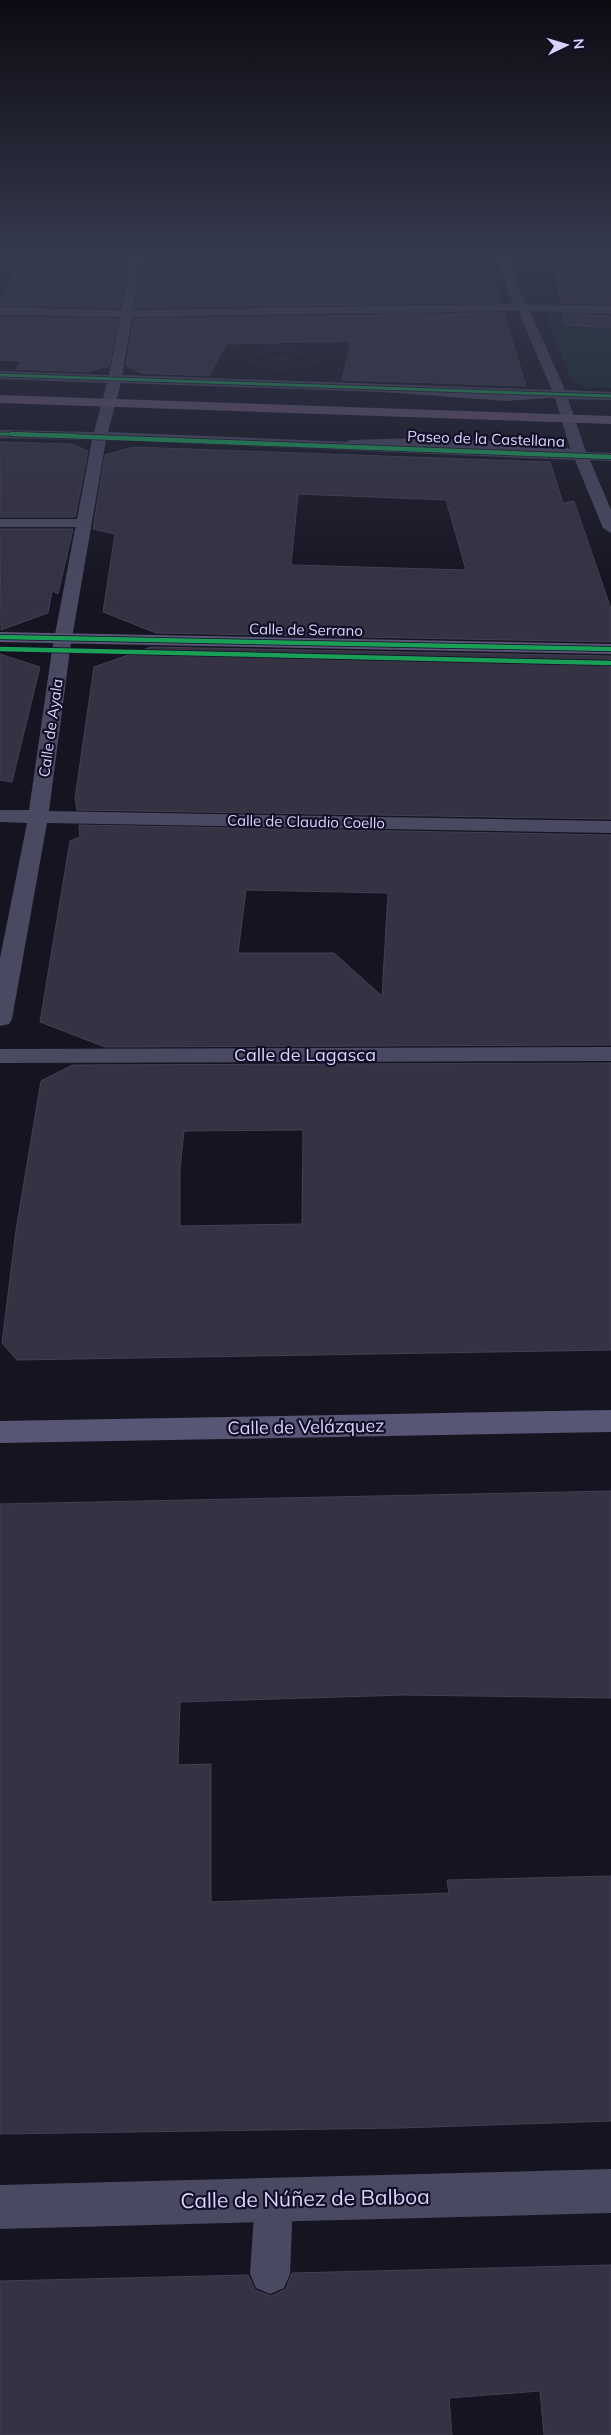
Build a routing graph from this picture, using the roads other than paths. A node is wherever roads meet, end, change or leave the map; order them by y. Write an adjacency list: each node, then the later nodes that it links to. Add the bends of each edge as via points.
1 (117, 370): 4 (street)
2 (550, 370): 5 (street)
3 (0, 375): 4 (street)
4 (115, 379): 5 (street); 8 (street)
5 (560, 394): 6 (street); 11 (street)
6 (611, 396)
7 (0, 399): 8 (highway, Paseo de la Castellana)
8 (107, 407): 9 (highway, Paseo de la Castellana); 11 (highway, Paseo de la Castellana); 14 (street)
9 (0, 408)
10 (611, 420): 11 (highway, Paseo de la Castellana)
11 (568, 423): 12 (highway, Paseo de la Castellana); 15 (street)
12 (611, 429)
13 (0, 434): 14 (street, Paseo de la Castellana)
14 (100, 436): 15 (street, Paseo de la Castellana); 18 (street, Calle de Ayala)
15 (582, 456): 16 (street, Paseo de la Castellana); 19 (street)
16 (611, 457)
17 (0, 523): 18 (lane)
18 (84, 523): 21 (street, Calle de Ayala)
19 (611, 528)
20 (0, 638): 21 (main road, Calle de Serrano)
21 (63, 639): 22 (main road, Calle de Serrano); 24 (street, Calle de Ayala)
22 (611, 649)
23 (0, 816): 24 (street, Calle de Claudio Coello)
24 (38, 817): 25 (street, Calle de Claudio Coello); 26 (street, Calle de Ayala)
25 (611, 827)
26 (0, 1019)
27 (611, 1054): 28 (street, Calle de Lagasca)
28 (0, 1056)
29 (611, 1421): 30 (main road, Calle de Velázquez)
30 (0, 1432)
31 (611, 2192): 32 (street, Calle de Núñez de Balboa)
32 (274, 2200): 33 (street, Calle de Núñez de Balboa); 34 (lane)
33 (0, 2207)
34 (270, 2274)

